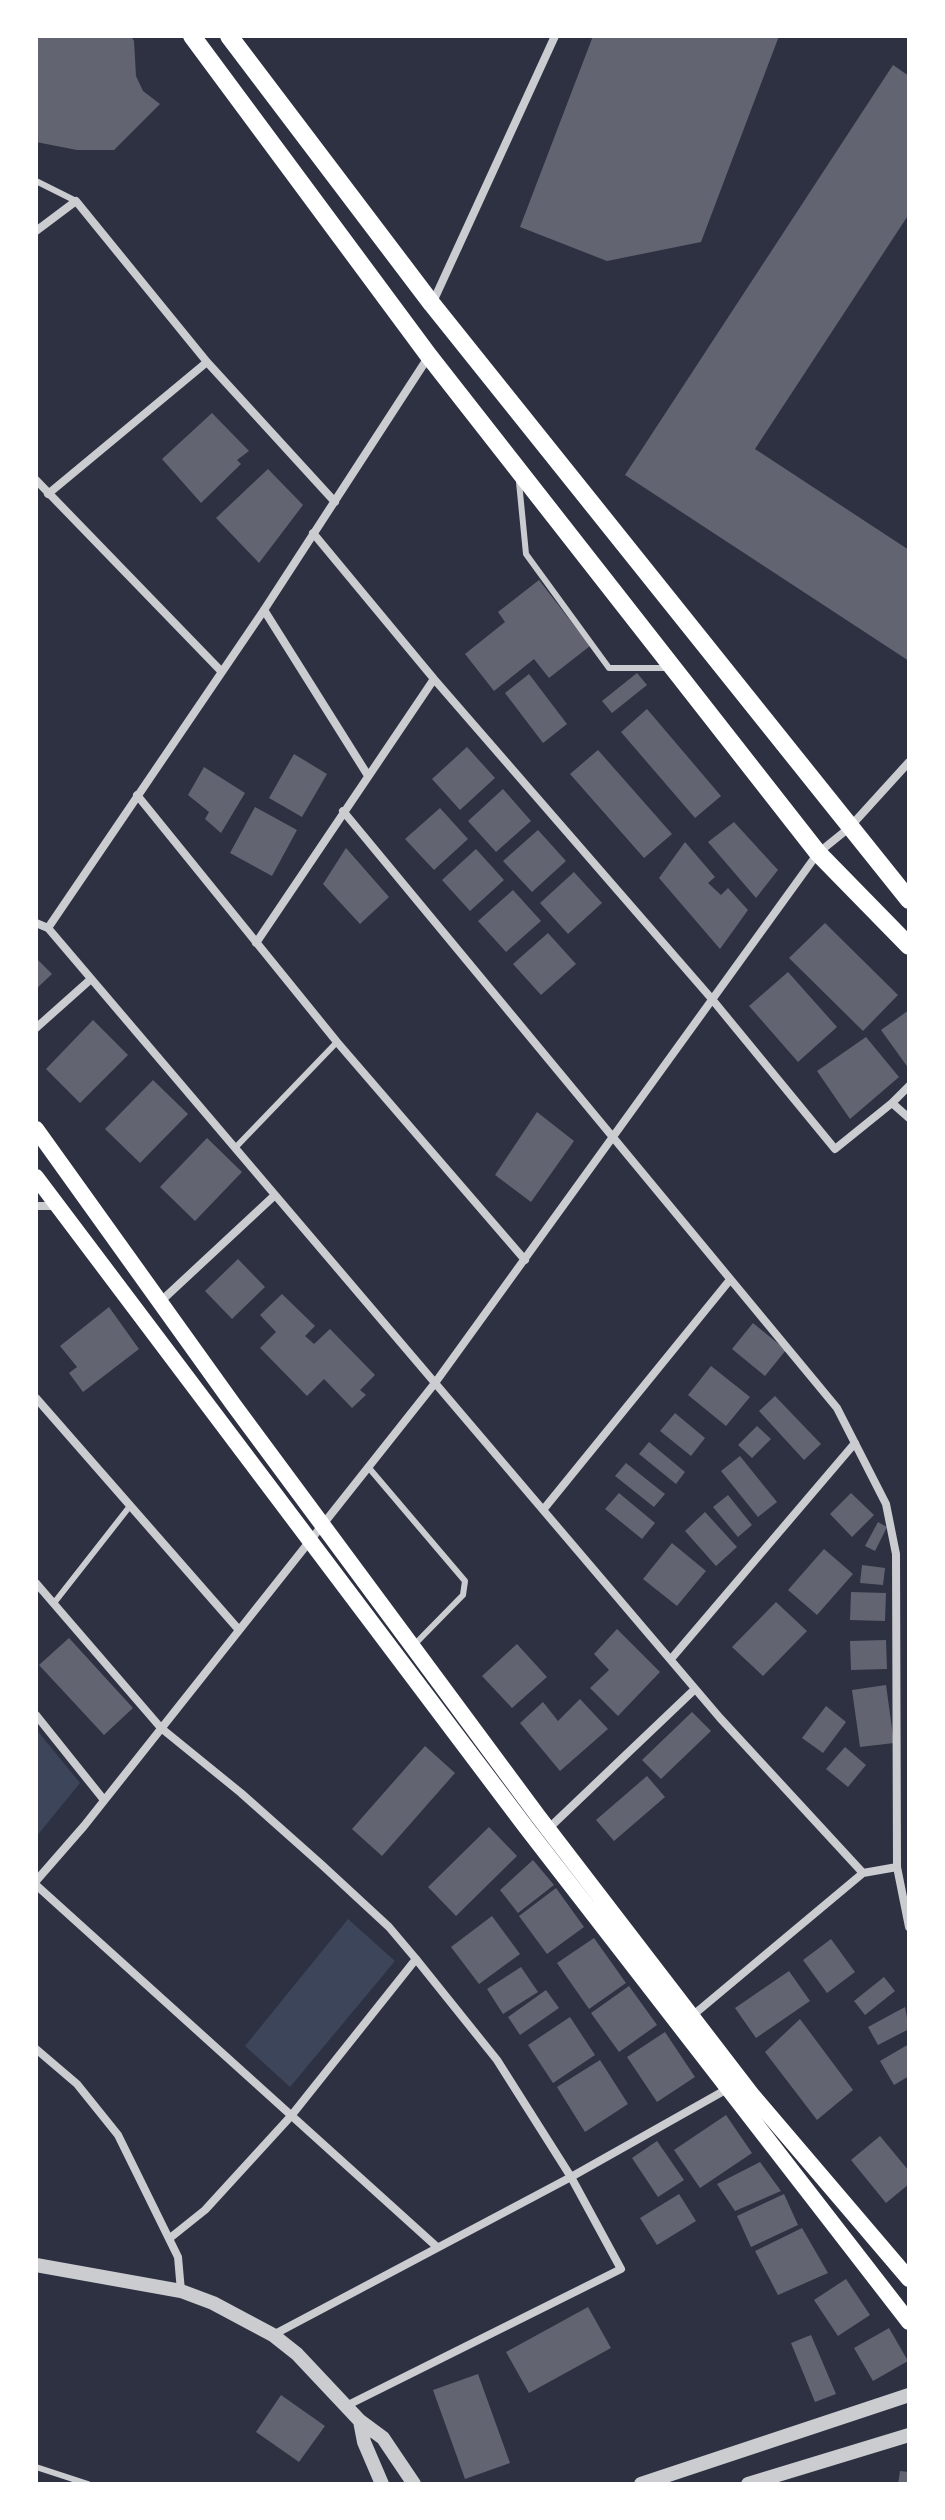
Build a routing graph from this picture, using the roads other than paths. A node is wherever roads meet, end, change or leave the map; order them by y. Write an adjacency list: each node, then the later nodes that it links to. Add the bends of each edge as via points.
1 (192, 36): 8 (main road)
2 (229, 36): 7 (main road)
3 (555, 36): 7 (street)
4 (36, 181): 5 (lane)
5 (76, 201): 6 (street); 9 (street)
6 (36, 231)
7 (432, 304): 23 (main road)
8 (429, 356): 10 (main road); 13 (street)
9 (207, 362): 12 (street); 13 (street)
10 (518, 470): 16 (main road); 16 (lane, via 526,554 609,668)
11 (36, 480): 12 (street)
12 (48, 494): 17 (street)
13 (335, 502): 14 (street)
14 (313, 533): 15 (street); 18 (street)
15 (264, 610): 17 (street); 20 (street)
16 (673, 668): 24 (main road)
17 (221, 671): 21 (street)
18 (434, 679): 20 (street); 31 (street)
19 (909, 762): 23 (street)
20 (367, 774): 22 (street)
21 (137, 795): 27 (street); 28 (street)
22 (343, 811): 28 (street); 38 (street)
23 (849, 828): 24 (street); 25 (main road)
24 (818, 853): 29 (main road); 31 (street)
25 (909, 900)
26 (36, 923): 27 (street)
27 (48, 928): 30 (street)
28 (256, 943): 33 (street)
29 (909, 946)
30 (91, 979): 32 (street); 39 (street)
31 (711, 998): 35 (street, via 835,1149); 38 (street)
32 (36, 1028)
33 (337, 1042): 39 (lane); 44 (street)
34 (909, 1086): 35 (street)
35 (892, 1103): 36 (street)
36 (909, 1118)
37 (36, 1129): 46 (main road)
38 (612, 1136): 44 (street); 45 (street)
39 (235, 1148): 41 (street)
40 (36, 1177): 43 (main road)
41 (275, 1195): 46 (street); 47 (street)
42 (36, 1206): 43 (street)
43 (56, 1206): 54 (main road)
44 (525, 1260): 47 (street)
45 (729, 1281): 49 (street, via 837,1408); 52 (street)
46 (160, 1302): 53 (main road)
47 (435, 1383): 50 (street); 52 (street)
48 (36, 1398): 51 (street)
49 (855, 1443): 59 (street); 63 (street, via 886,1504 896,1554)
50 (369, 1468): 53 (street); 58 (lane, via 465,1581 463,1595)
51 (130, 1506): 56 (lane); 57 (street)
52 (543, 1510): 59 (street)
53 (323, 1524): 54 (street); 58 (main road)
54 (310, 1541): 57 (street); 73 (main road)
55 (36, 1583): 56 (street)
56 (54, 1603): 62 (street)
57 (239, 1630): 62 (street)
58 (412, 1646): 65 (main road)
59 (671, 1659): 60 (street)
60 (695, 1689): 65 (street); 67 (street)
61 (36, 1715): 64 (street)
62 (161, 1728): 64 (street); 70 (street, via 322,1865)
63 (904, 1763): 66 (street)
64 (104, 1800): 68 (street)
65 (548, 1829): 71 (main road)
66 (897, 1867): 67 (street); 69 (street)
67 (863, 1873): 71 (street)
68 (36, 1883): 74 (street)
69 (909, 1927)
70 (416, 1959): 74 (street); 75 (street, via 497,2060)
71 (692, 2016): 79 (main road)
72 (36, 2049): 76 (street, via 99,2108)
73 (729, 2088): 75 (street); 81 (main road)
74 (291, 2116): 76 (street, via 205,2210); 77 (street)
75 (571, 2177): 77 (street); 84 (street, via 621,2269)
76 (170, 2238): 80 (street)
77 (437, 2247): 82 (street)
78 (36, 2265): 80 (street)
79 (909, 2279)
80 (181, 2291): 82 (street)
81 (909, 2322)
82 (273, 2335): 84 (street)
83 (909, 2395): 91 (street)
84 (348, 2405): 85 (street)
85 (360, 2421): 89 (street); 90 (street, via 383,2438)
86 (909, 2435): 92 (street)
87 (36, 2467): 88 (lane)
88 (88, 2484)
89 (382, 2484)
90 (414, 2484)
91 (641, 2484)
92 (748, 2484)

